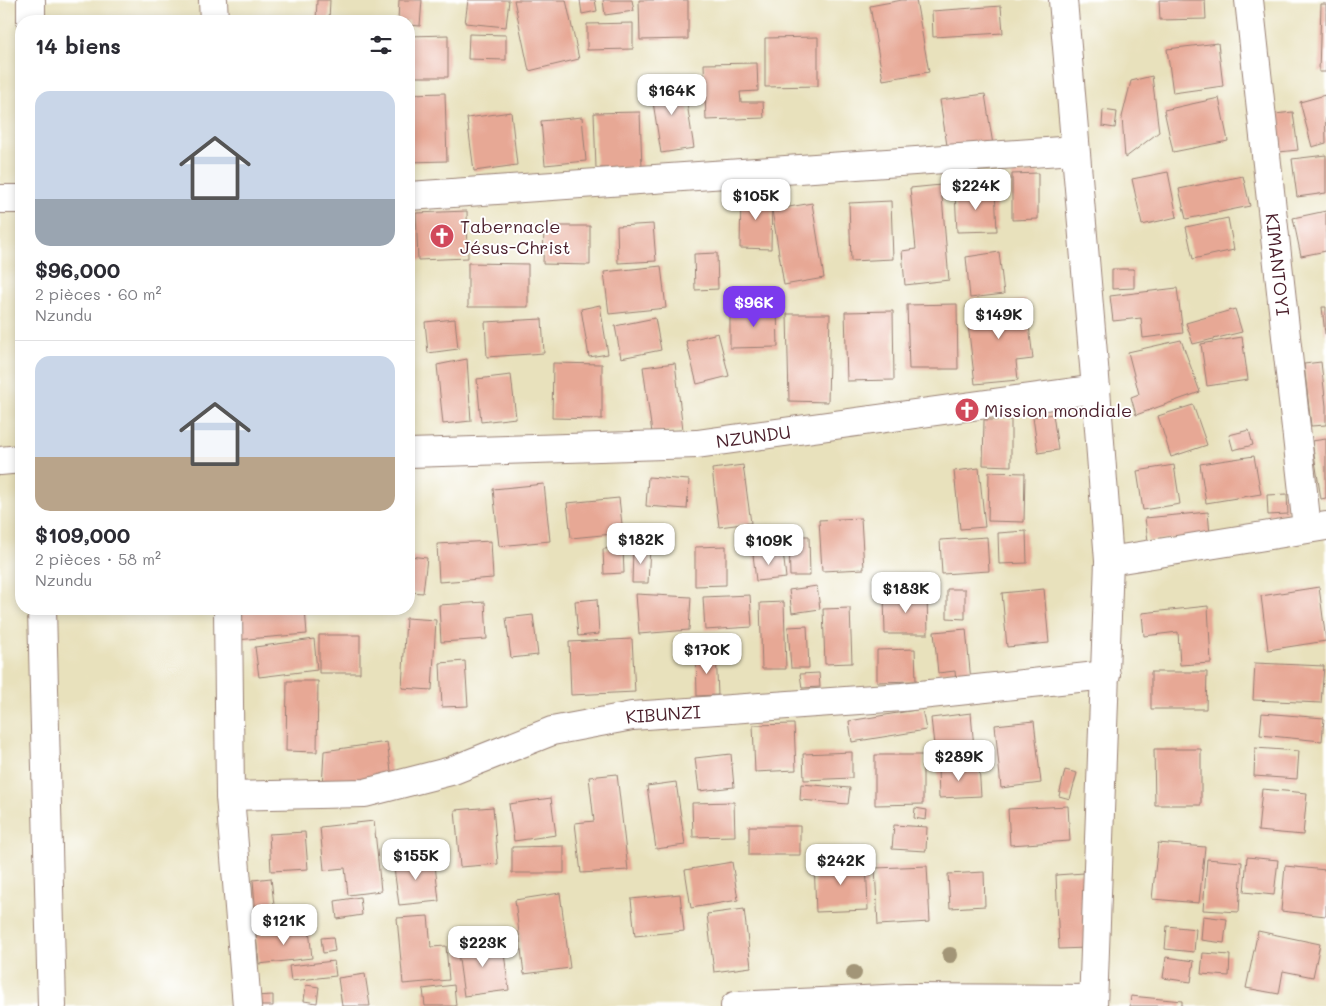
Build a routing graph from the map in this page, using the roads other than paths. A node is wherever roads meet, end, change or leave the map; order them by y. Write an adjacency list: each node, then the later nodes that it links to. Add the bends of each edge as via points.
1 (30, 0): 5 (street)
2 (213, 0): 6 (street)
3 (1063, 0): 7 (street)
4 (1249, 0): 15 (street, KIMANTOYI)
5 (30, 15)
6 (214, 15)
7 (1075, 150): 8 (street); 11 (street)
8 (415, 196)
9 (0, 199): 10 (street)
10 (15, 199)
11 (1096, 389): 12 (street, NZUNDU, via 697,444); 16 (street)
12 (415, 453)
13 (15, 460): 14 (street)
14 (0, 461)
15 (1316, 527): 16 (street)
16 (1109, 561): 19 (street)
17 (42, 615): 22 (street)
18 (228, 615): 20 (street)
19 (1106, 675): 20 (street, KIBUNZI, via 902,697 632,716 552,731 451,771 365,793); 21 (street)
20 (230, 796): 23 (street)
21 (1093, 1003): 24 (street, via 906,998)
22 (52, 1006)
23 (247, 1006)
24 (735, 1006)

